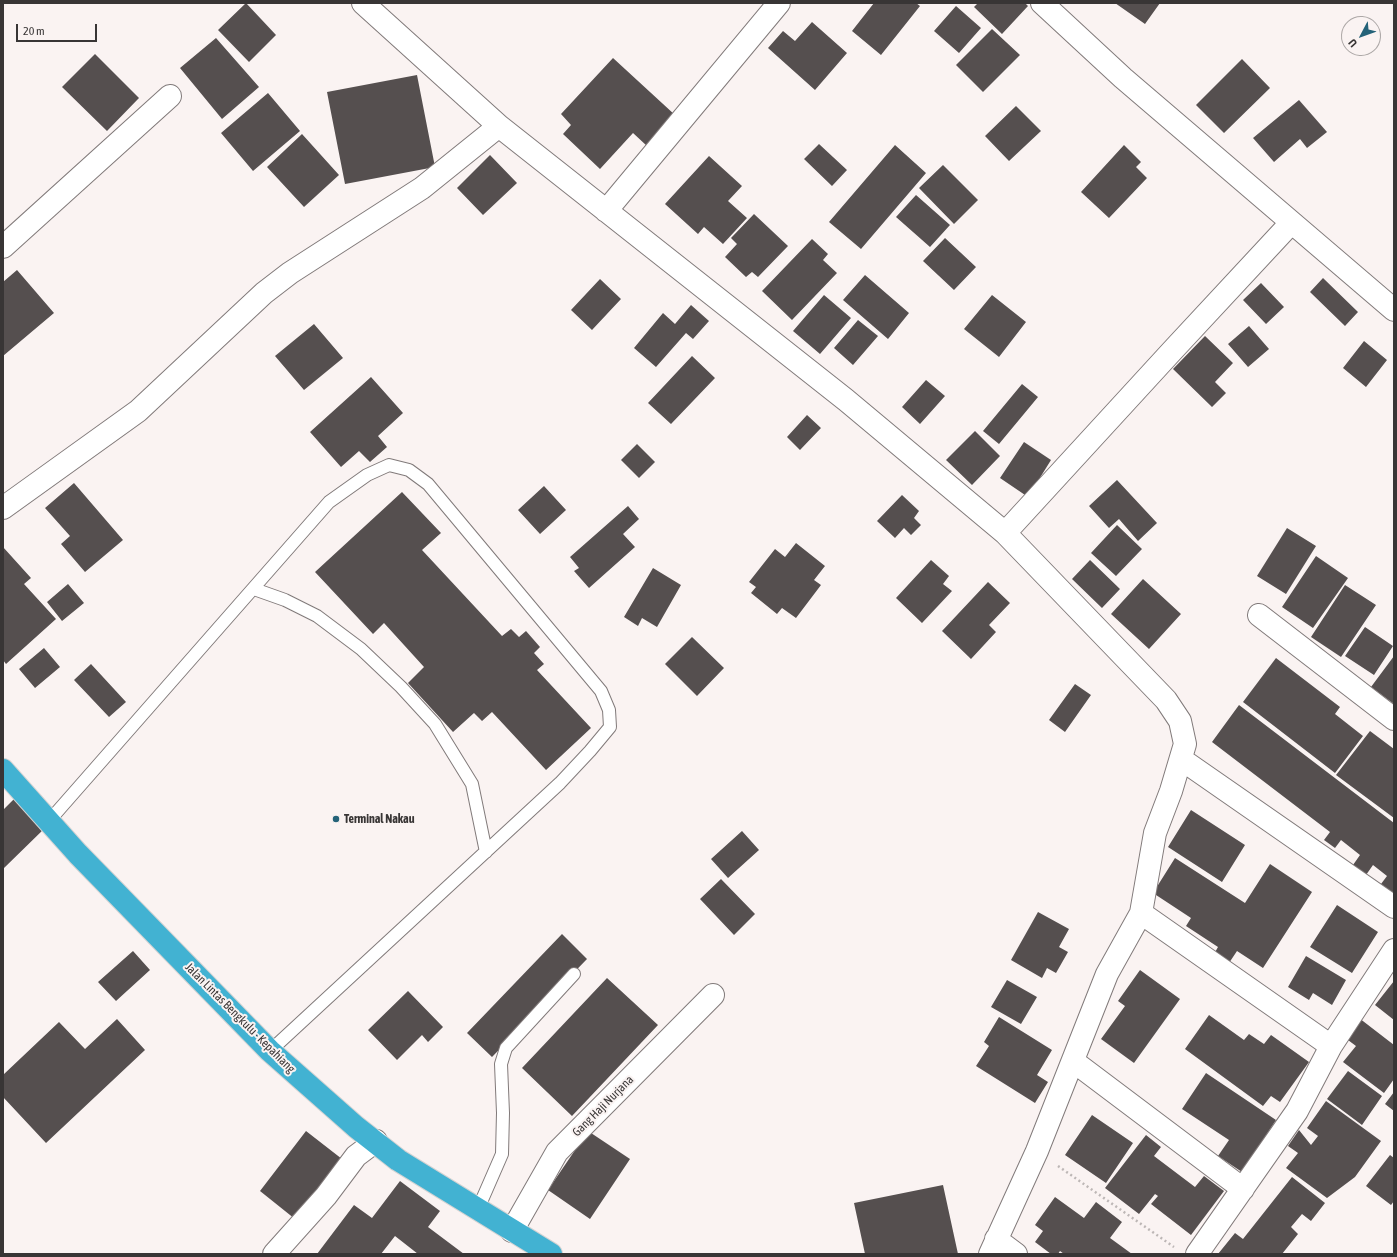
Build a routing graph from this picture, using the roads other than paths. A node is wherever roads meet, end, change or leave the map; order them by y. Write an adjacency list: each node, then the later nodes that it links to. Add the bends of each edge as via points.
1 (363, 3): 5 (street)
2 (779, 3): 6 (street)
3 (1042, 3): 7 (street, via 1123,78)
4 (170, 96): 8 (street)
5 (499, 126): 6 (street); 10 (street, via 422,188 395,207 359,226 264,293 138,411)
6 (606, 211): 11 (street, via 846,400)
7 (1291, 223): 9 (street); 11 (street)
8 (3, 247)
9 (1394, 310)
10 (3, 508)
11 (1005, 533): 15 (street, via 1166,700 1180,721 1185,744)
12 (254, 589): 17 (lane); 18 (lane, via 285,600 317,616 361,649 435,724 472,784); 18 (lane, via 329,502 367,475 389,465 409,470 428,484 601,691 609,710 610,727 590,752)
13 (1259, 615): 14 (street)
14 (1394, 719)
15 (1181, 759): 19 (street); 20 (street, via 1154,833)
16 (3, 770): 17 (highway, Jalan Lintas Bengkulu - Kepahiang)
17 (49, 821): 25 (highway, Jalan Lintas Bengkulu - Kepahiang)
18 (486, 852): 25 (lane)
19 (1394, 907)
20 (1140, 913): 24 (street); 26 (street, via 1107,974)
21 (1394, 950): 24 (street)
22 (574, 974): 29 (lane, via 506,1048 501,1064 502,1154)
23 (713, 995): 30 (street, Gang Haji Nurjana, via 557,1152)
24 (1331, 1046): 28 (street, via 1298,1111)
25 (270, 1051): 27 (highway, Jalan Lintas Bengkulu - Kepahiang)
26 (1073, 1061): 28 (street); 31 (street, via 1037,1151)
27 (376, 1141): 29 (highway, Jalan Lintas Bengkulu - Kepahiang, via 398,1160); 33 (street, via 356,1156 326,1196)
28 (1243, 1189): 32 (street)
29 (478, 1209): 30 (highway, Jalan Lintas Bengkulu - Kepahiang)
30 (512, 1231): 34 (highway, Jalan Lintas Bengkulu - Kepahiang)
31 (993, 1246): 35 (street)
32 (1187, 1252)
33 (274, 1254)
34 (551, 1254)
35 (1016, 1254)

